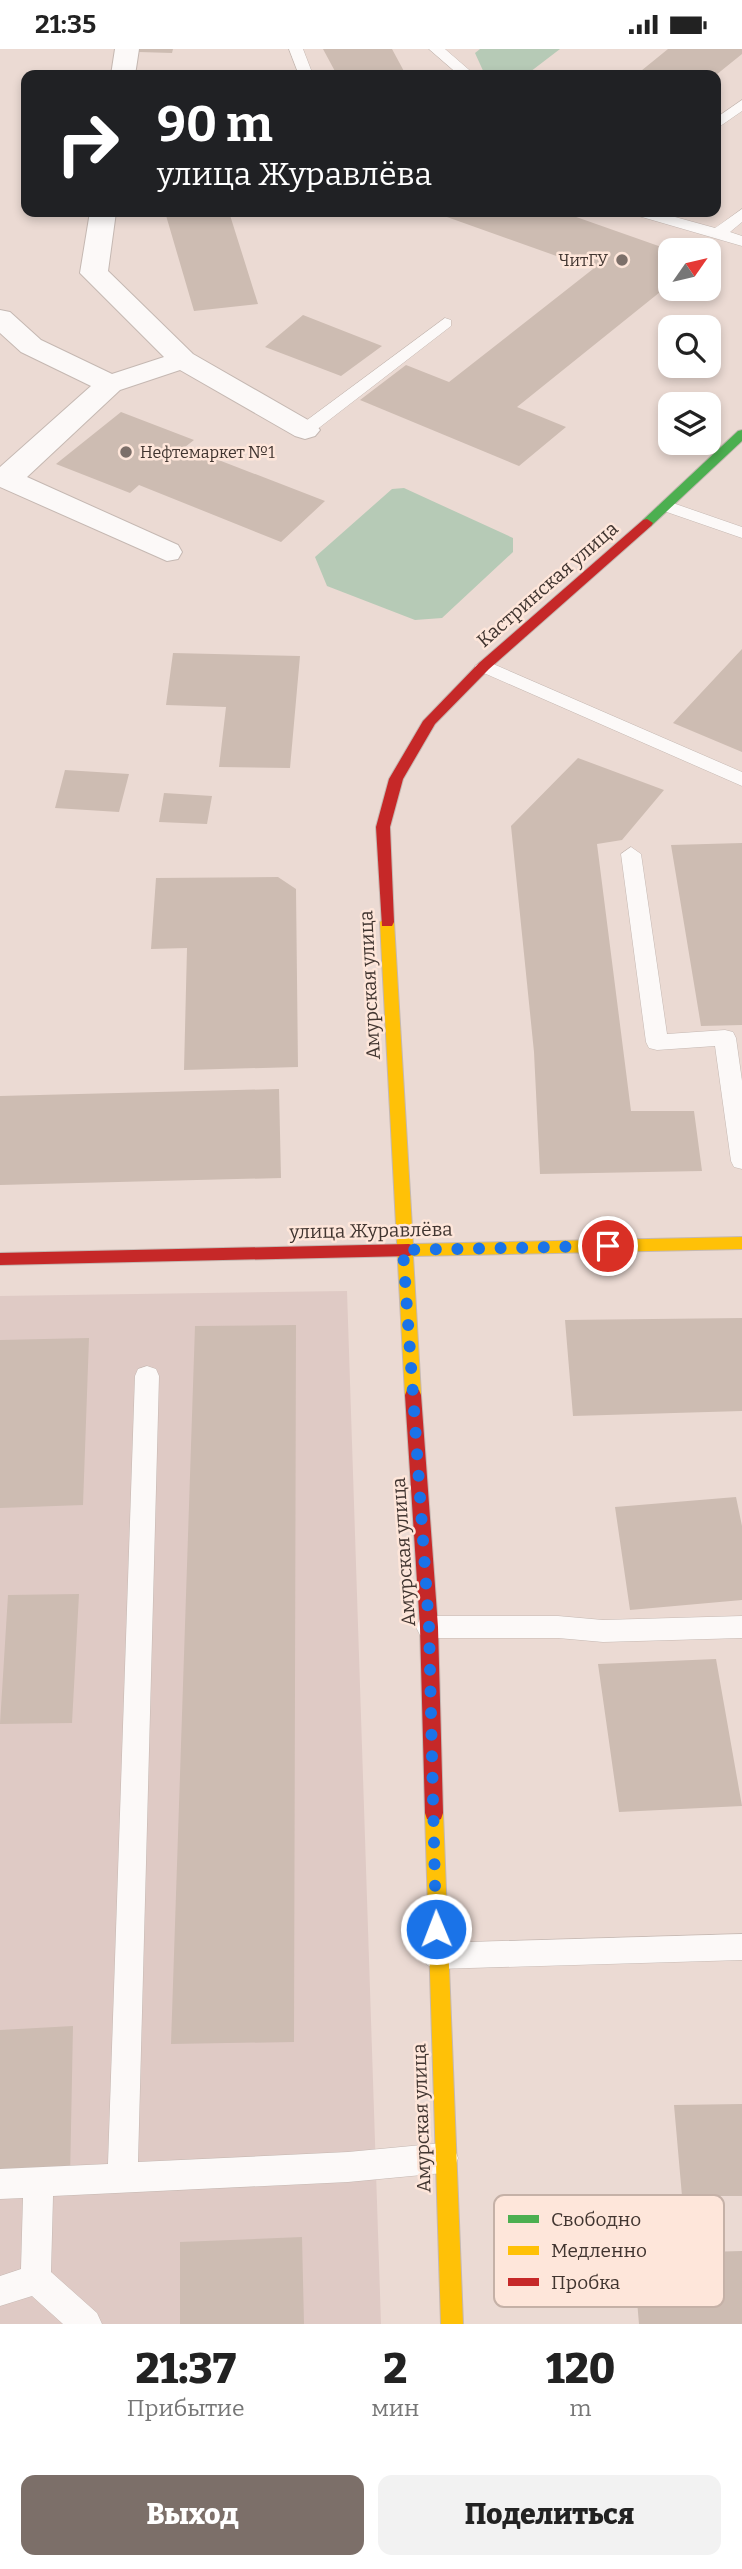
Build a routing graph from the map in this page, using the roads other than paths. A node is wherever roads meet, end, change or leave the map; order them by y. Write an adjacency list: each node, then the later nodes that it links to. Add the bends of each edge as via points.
1 (127, 49): 4 (street)
2 (296, 49): 5 (lane)
3 (436, 49): 6 (lane)
4 (124, 70)
5 (304, 70)
6 (462, 70)
7 (742, 104): 8 (lane)
8 (721, 121)
9 (742, 214): 12 (lane)
10 (102, 217): 16 (street, via 94,273)
11 (658, 217): 12 (lane)
12 (718, 235): 13 (lane)
13 (742, 241)
14 (0, 318): 17 (street, via 31,346)
15 (445, 323): 18 (lane)
16 (183, 359): 17 (street); 18 (street)
17 (110, 384): 20 (street)
18 (304, 430)
19 (741, 438): 21 (main road, Кастринская улица)
20 (4, 477): 23 (street)
21 (667, 506): 22 (lane); 24 (main road, Кастринская улица)
22 (742, 533)
23 (167, 552)
24 (484, 666): 25 (main road, Кастринская улица, via 430,720); 26 (lane)
25 (396, 779): 31 (main road, Амурская улица, via 383,827)
26 (742, 781)
27 (631, 854): 28 (lane, via 657,1042)
28 (734, 1038): 29 (lane)
29 (742, 1161)
30 (742, 1243): 31 (main road, улица Журавлёва)
31 (403, 1250): 32 (main road, улица Журавлёва); 34 (main road, Амурская улица)
32 (0, 1259)
33 (147, 1376): 39 (lane)
34 (429, 1627): 35 (lane, via 603,1631); 37 (main road, Амурская улица)
35 (742, 1627)
36 (742, 1947): 37 (lane)
37 (437, 1957): 38 (main road, Амурская улица)
38 (443, 2158): 39 (lane); 45 (main road, Амурская улица)
39 (122, 2178): 40 (lane)
40 (38, 2182): 41 (lane); 42 (lane)
41 (0, 2183)
42 (36, 2279): 43 (lane); 44 (lane)
43 (0, 2291)
44 (86, 2324)
45 (452, 2324)

